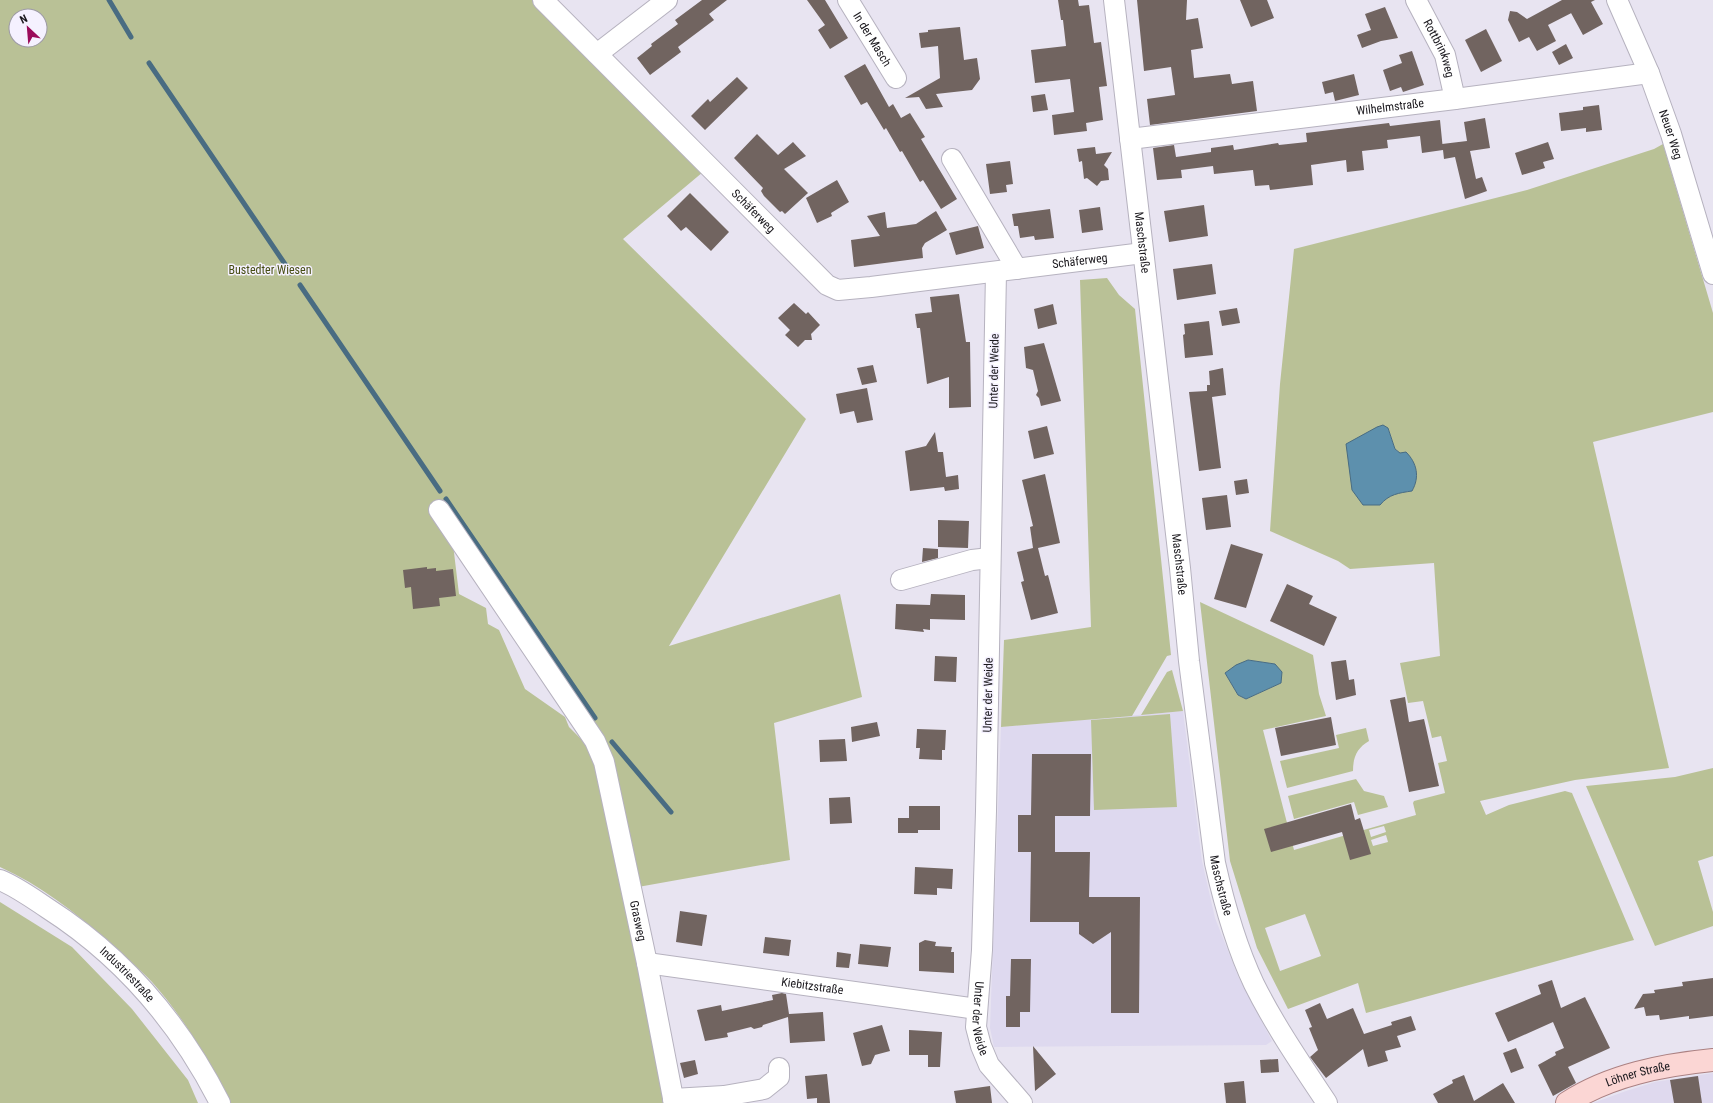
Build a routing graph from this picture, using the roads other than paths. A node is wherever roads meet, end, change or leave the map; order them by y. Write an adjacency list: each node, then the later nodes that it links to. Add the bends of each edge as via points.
1 (543, 0): 7 (street, Schäferweg)
2 (667, 0): 7 (street)
3 (848, 0): 9 (street, In der Masch)
4 (1114, 0): 11 (street, Maschstraße)
5 (1416, 0): 10 (street, Rottbrinkweg, via 1445,54)
6 (1617, 0): 8 (street, Neuer Weg)
7 (597, 54): 15 (street, Schäferweg, via 827,285 838,290)
8 (1649, 73): 10 (street, Wilhelmstraße); 16 (street, Neuer Weg, via 1671,134)
9 (896, 78)
10 (1455, 99): 11 (street, Wilhelmstraße)
11 (1130, 139): 13 (street, Maschstraße)
12 (952, 158): 14 (street)
13 (1143, 253): 14 (street, Schäferweg); 28 (street, Maschstraße, via 1189,661 1215,863 1236,936 1254,983 1272,1017)
14 (1018, 269): 15 (street, Schäferweg)
15 (996, 272): 18 (street, Unter der Weide)
16 (1713, 274)
17 (439, 510): 21 (street, Grasweg, via 595,741 604,762)
18 (990, 558): 19 (street, via 972,560); 22 (street, Unter der Weide, via 986,819)
19 (901, 580)
20 (0, 880): 26 (street, Industriestraße, via 73,924 109,954 146,991 178,1032 208,1078)
21 (647, 963): 22 (street, Kiebitzstraße); 25 (street, Grasweg)
22 (978, 1009): 27 (street, Unter der Weide, via 976,1028 984,1055 989,1065)
23 (1713, 1060): 29 (main road, Löhner Straße, via 1640,1072 1608,1083)
24 (779, 1068): 25 (street, via 779,1077 764,1089)
25 (673, 1101)
26 (220, 1103)
27 (1022, 1103)
28 (1327, 1103)
29 (1567, 1103)

